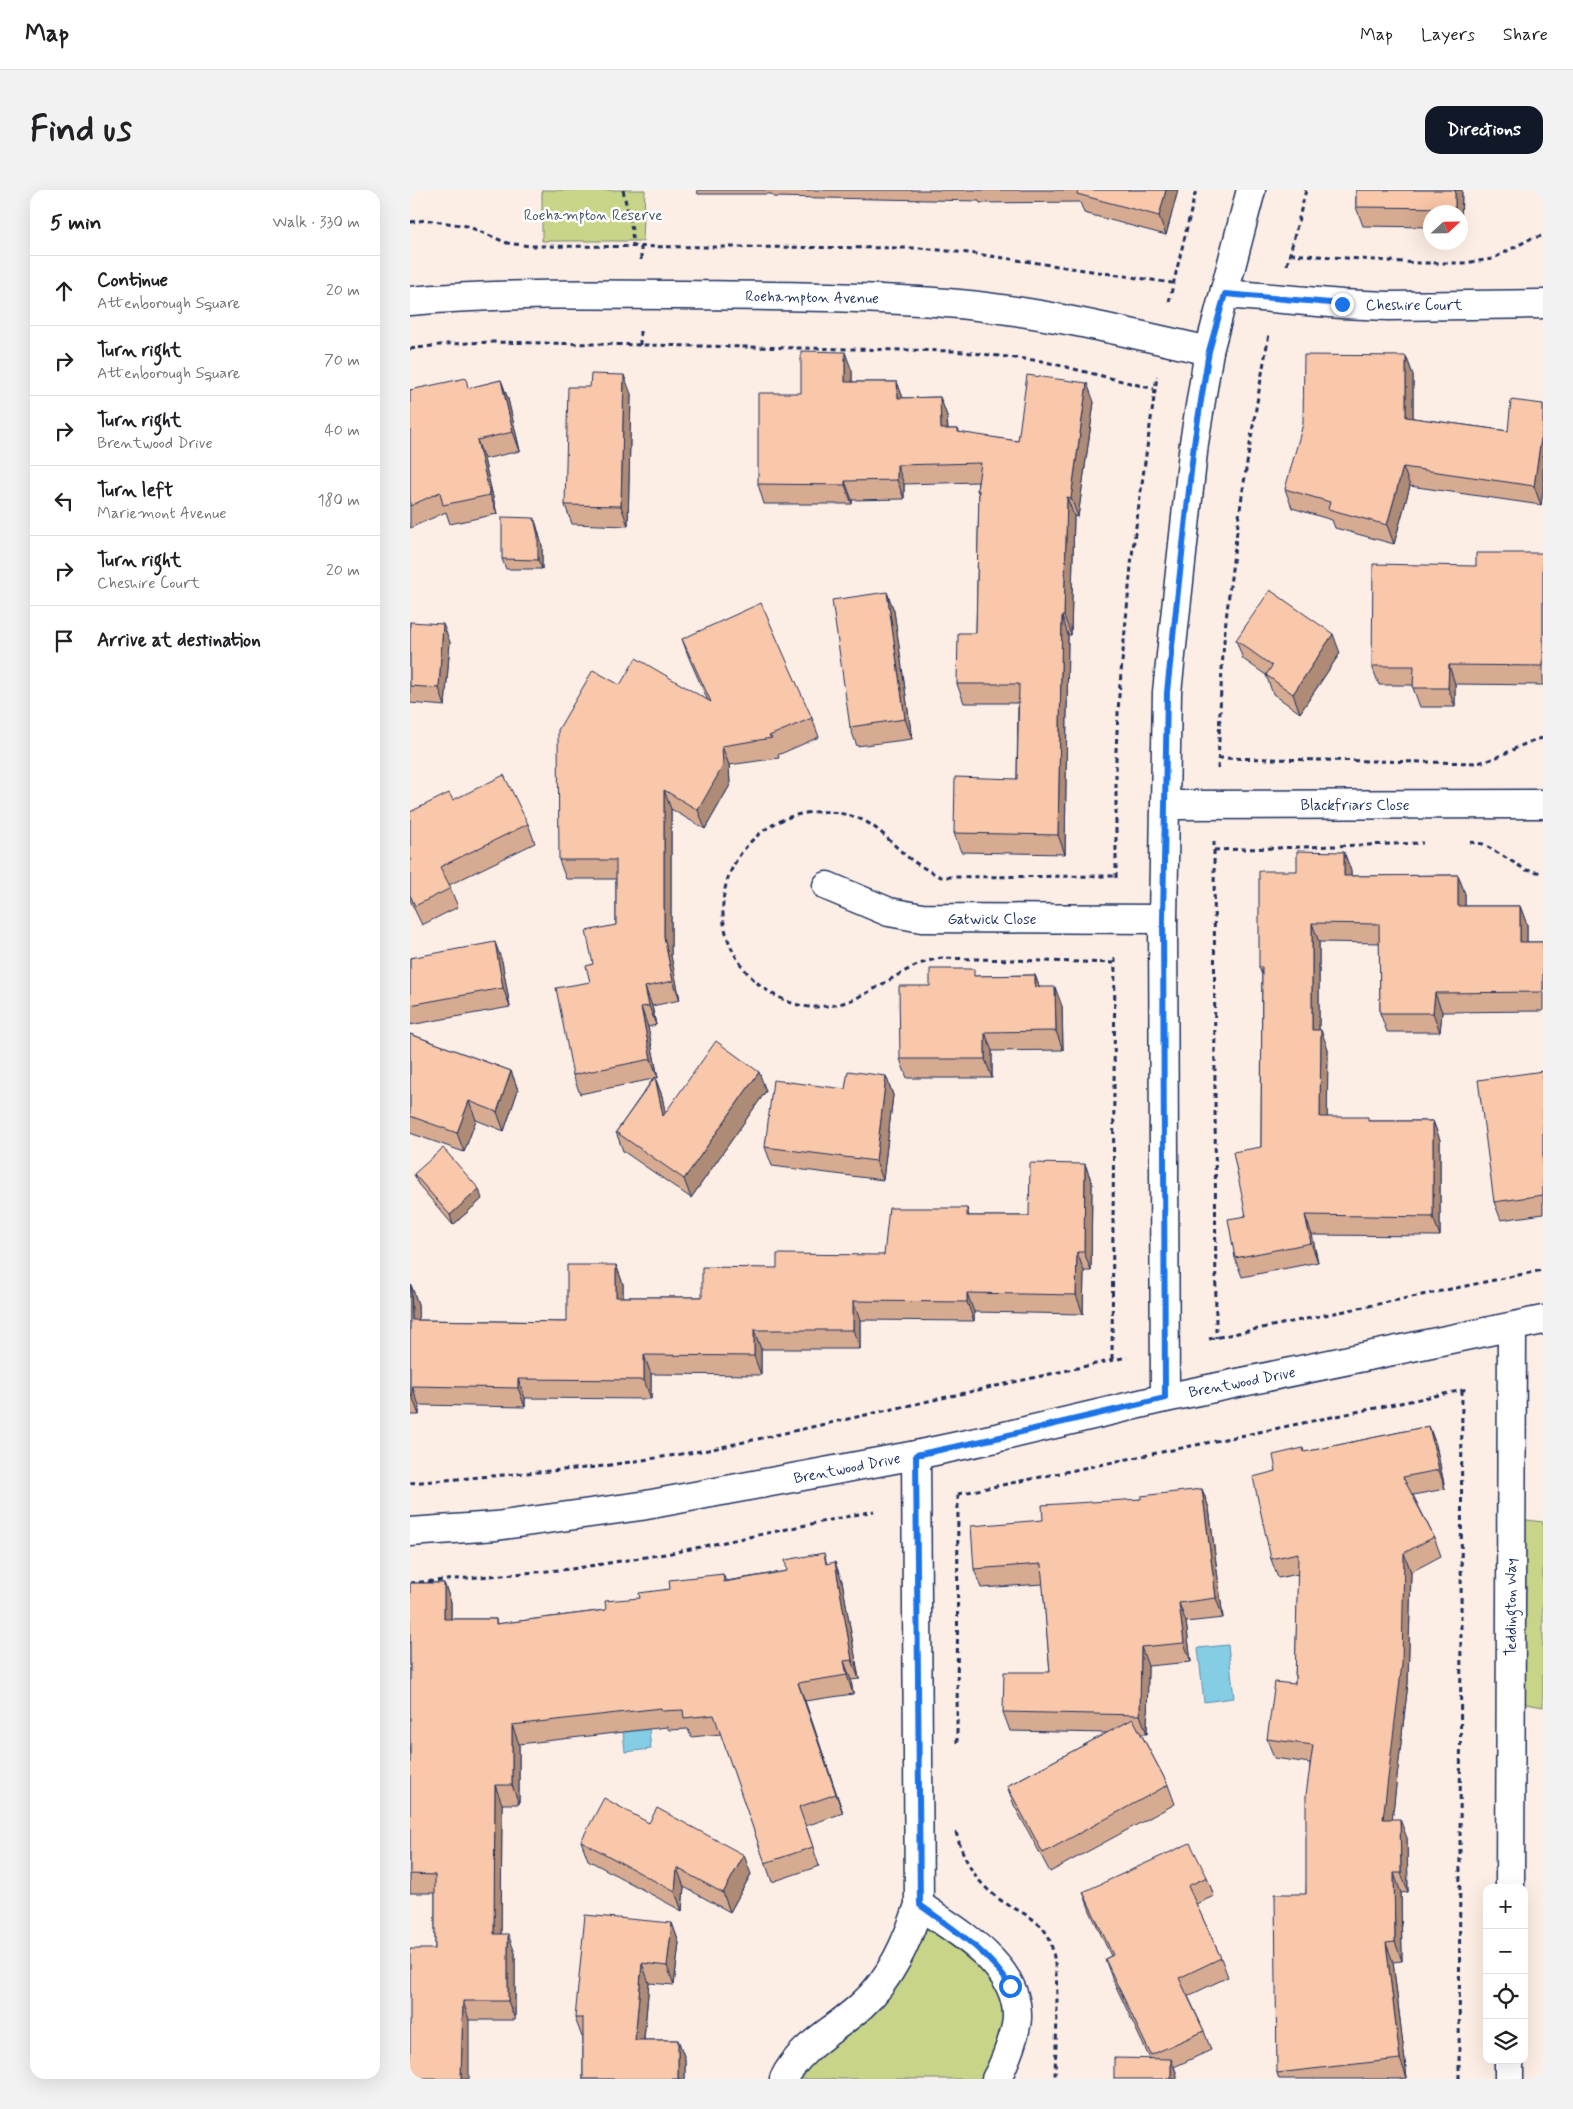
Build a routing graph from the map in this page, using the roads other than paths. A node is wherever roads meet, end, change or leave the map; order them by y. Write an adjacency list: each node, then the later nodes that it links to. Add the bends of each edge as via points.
1 (1251, 190): 2 (street)
2 (1225, 294): 4 (street, Cheshire Court, via 1379,306); 5 (street)
3 (410, 301): 5 (street, Roehampton Avenue, via 469,296 640,294 846,297 951,303 1080,321)
4 (1543, 304)
5 (1209, 351): 7 (street, via 1194,444 1167,692)
6 (1543, 804): 7 (street, Blackfriars Close)
7 (1166, 805): 9 (street)
8 (827, 886): 9 (street, Gatwick Close, via 889,912 922,918)
9 (1163, 919): 12 (street)
10 (1543, 1320): 11 (street, Brentwood Drive)
11 (1512, 1327): 12 (street, Brentwood Drive); 15 (street, Teddington Way)
12 (1165, 1398): 13 (street, Brentwood Drive)
13 (916, 1455): 14 (street, Brentwood Drive, via 641,1506 496,1526); 16 (street)
14 (410, 1532)
15 (1510, 1884)
16 (920, 1905): 18 (street, via 903,1949 873,1995 806,2049 789,2067); 19 (street, via 971,1942 994,1963 1010,1986 1017,2017)
17 (1509, 2064): 20 (street)
18 (784, 2079)
19 (996, 2079)
20 (1509, 2079)

